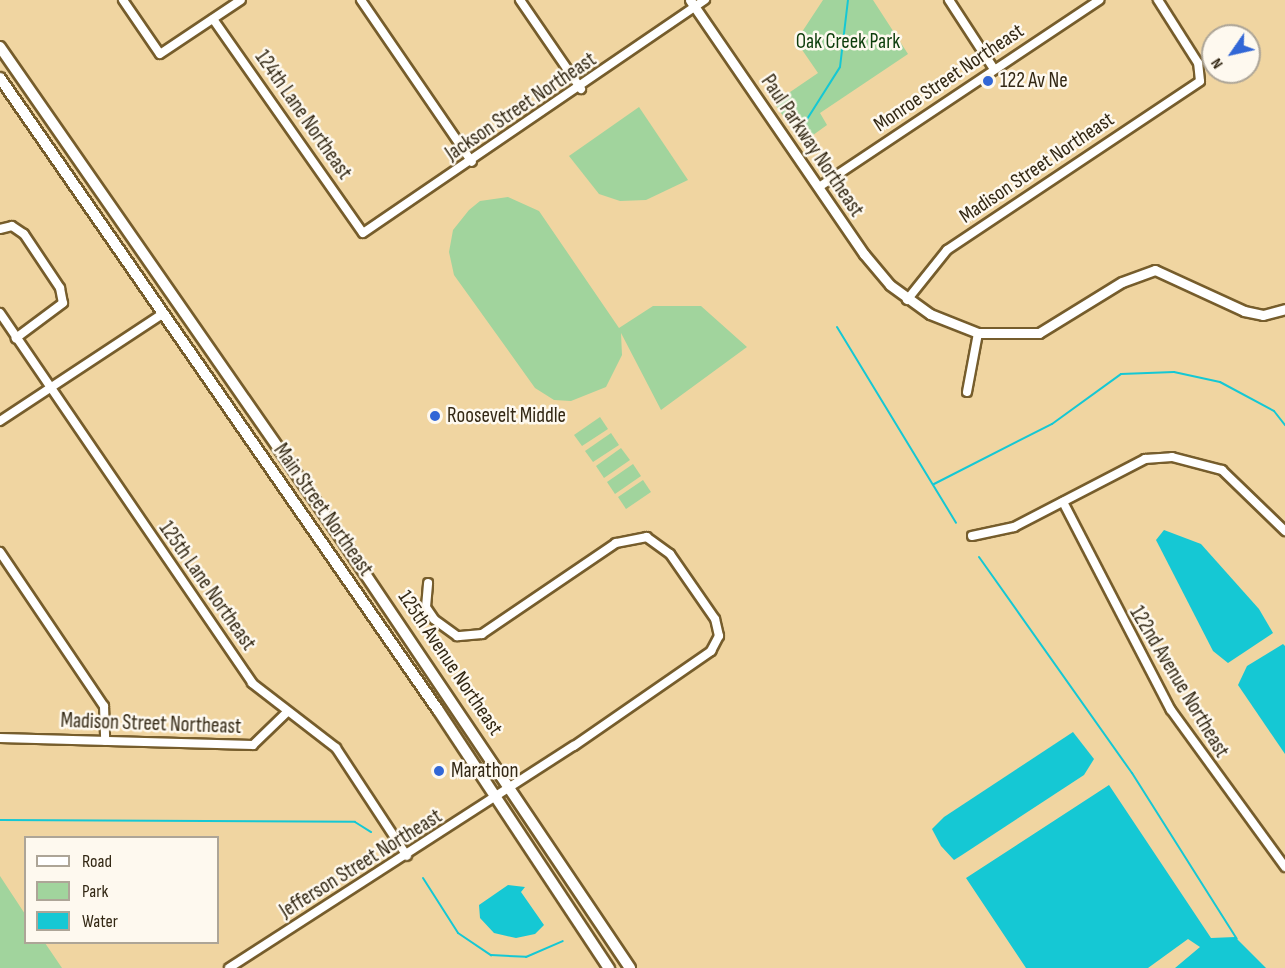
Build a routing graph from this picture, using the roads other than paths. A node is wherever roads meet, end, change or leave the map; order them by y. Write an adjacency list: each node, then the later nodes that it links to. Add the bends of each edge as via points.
1 (123, 0): 10 (street, via 160,54)
2 (241, 0): 10 (street)
3 (361, 0): 15 (street)
4 (520, 0): 14 (street)
5 (705, 0): 9 (street)
6 (949, 0): 12 (street)
7 (1099, 0): 12 (street, Monroe Street Northeast)
8 (1158, 0): 19 (street, Madison Street Northeast, via 1197,63 1200,81 947,250)
9 (693, 3): 14 (street, Jackson Street Northeast); 16 (street, Paul Parkway Northeast)
10 (213, 19): 18 (street, 124th Lane Northeast)
11 (0, 47): 36 (main road, 125th Avenue Northeast)
12 (994, 69): 16 (street, Monroe Street Northeast)
13 (0, 78): 22 (main road, Main Street Northeast)
14 (581, 89): 15 (street, Jackson Street Northeast)
15 (472, 162): 18 (street, Jackson Street Northeast)
16 (819, 187): 19 (street, Paul Parkway Northeast, via 870,262)
17 (0, 229): 24 (street, via 12,226 60,288 63,303)
18 (363, 233)
19 (907, 300): 23 (street)
20 (1285, 309): 23 (street, via 1263,315 1244,311 1155,270 1122,282 1039,333)
21 (0, 313): 24 (street, 125th Lane Northeast)
22 (164, 313): 25 (street); 37 (main road, Main Street Northeast)
23 (978, 333): 26 (street)
24 (16, 338): 25 (street, 125th Lane Northeast)
25 (52, 390): 27 (street); 33 (street, 125th Lane Northeast, via 252,683)
26 (967, 392)
27 (0, 422)
28 (1064, 502): 29 (street, via 1125,467 1172,456 1222,470); 30 (street, via 1014,527); 39 (street, 122nd Avenue Northeast, via 1171,710)
29 (1285, 531)
30 (972, 536)
31 (0, 552): 35 (street, via 104,706)
32 (428, 583): 36 (street, Jefferson Street Northeast, via 426,607 434,619 457,636 482,634 616,543 647,537 670,554 715,619 719,636 711,651)
33 (287, 712): 35 (street, Madison Street Northeast, via 253,745); 38 (street, 125th Lane Northeast, via 336,748)
34 (0, 738): 35 (street, Madison Street Northeast)
35 (105, 741)
36 (510, 788): 37 (street, Jefferson Street Northeast); 42 (main road)
37 (496, 797): 38 (street, Jefferson Street Northeast); 41 (main road, Main Street Northeast)
38 (407, 856): 40 (street, Jefferson Street Northeast)
39 (1285, 867)
40 (229, 968)
41 (609, 968)
42 (630, 968)

